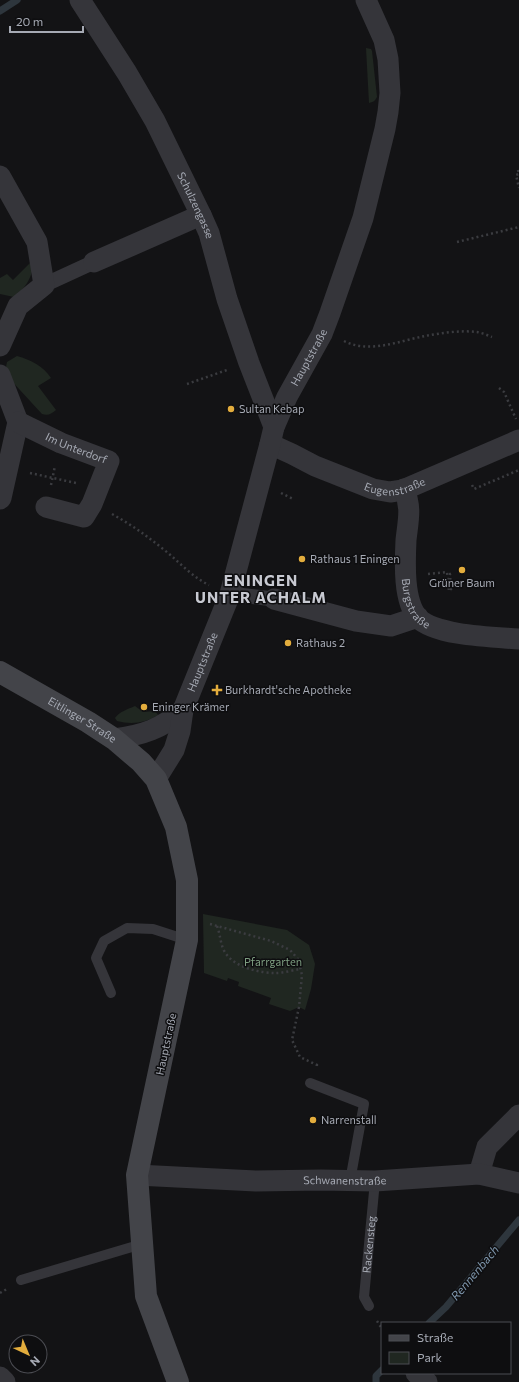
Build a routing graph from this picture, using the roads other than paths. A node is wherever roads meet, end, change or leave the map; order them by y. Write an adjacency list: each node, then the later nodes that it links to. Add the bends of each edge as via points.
1 (80, 0): 4 (street, Schulzengasse, via 156,121)
2 (366, 0): 10 (street, Hauptstraße, via 384,40 388,59 390,93 385,129 363,218 330,314 322,334 287,397)
3 (0, 176): 6 (street, via 37,242)
4 (201, 215): 5 (street); 10 (street, Schulzengasse, via 209,233 226,299)
5 (94, 262): 6 (street)
6 (44, 286): 7 (street, via 18,306)
7 (0, 346)
8 (0, 375): 9 (street)
9 (18, 422): 13 (street); 14 (street, Im Unterdorf, via 108,461 92,504 84,517)
10 (272, 436): 12 (street, Eugenstraße, via 292,454 315,466 373,488 390,492); 15 (street, Hauptstraße)
11 (519, 440): 12 (street, Eugenstraße)
12 (404, 489): 17 (street, Burgstraße, via 409,503 406,566 408,593 410,604)
13 (0, 499)
14 (46, 507)
15 (230, 594): 16 (street); 20 (street, Hauptstraße)
16 (274, 599): 17 (street, via 356,621 391,626)
17 (418, 617): 18 (street, Burgstraße, via 427,624 450,632)
18 (519, 639)
19 (0, 672): 21 (main road, Eitlinger Straße)
20 (183, 710): 21 (street, via 150,732); 22 (street, Hauptstraße, via 174,750)
21 (114, 739): 22 (main road, Eitlinger Straße)
22 (156, 779): 23 (main road, Hauptstraße, via 176,827 187,880)
23 (187, 940): 24 (lane, via 153,929 127,928 104,941 96,958); 28 (main road, Hauptstraße)
24 (111, 993)
25 (310, 1083): 29 (lane, via 364,1104)
26 (519, 1115): 27 (street, via 487,1147)
27 (479, 1174): 30 (street, Schwanenstraße); 31 (street, Schwanenstraße)
28 (137, 1175): 29 (street, Schwanenstraße); 32 (main road, Hauptstraße)
29 (350, 1181): 30 (street, Schwanenstraße)
30 (375, 1182): 34 (lane, Rackensteg, via 364,1297)
31 (519, 1183)
32 (142, 1244): 33 (lane); 38 (main road, Hauptstraße, via 146,1296)
33 (21, 1280)
34 (369, 1306)
35 (417, 1374): 39 (street)
36 (0, 1377): 37 (street)
37 (5, 1382)
38 (178, 1382)
39 (427, 1382)

